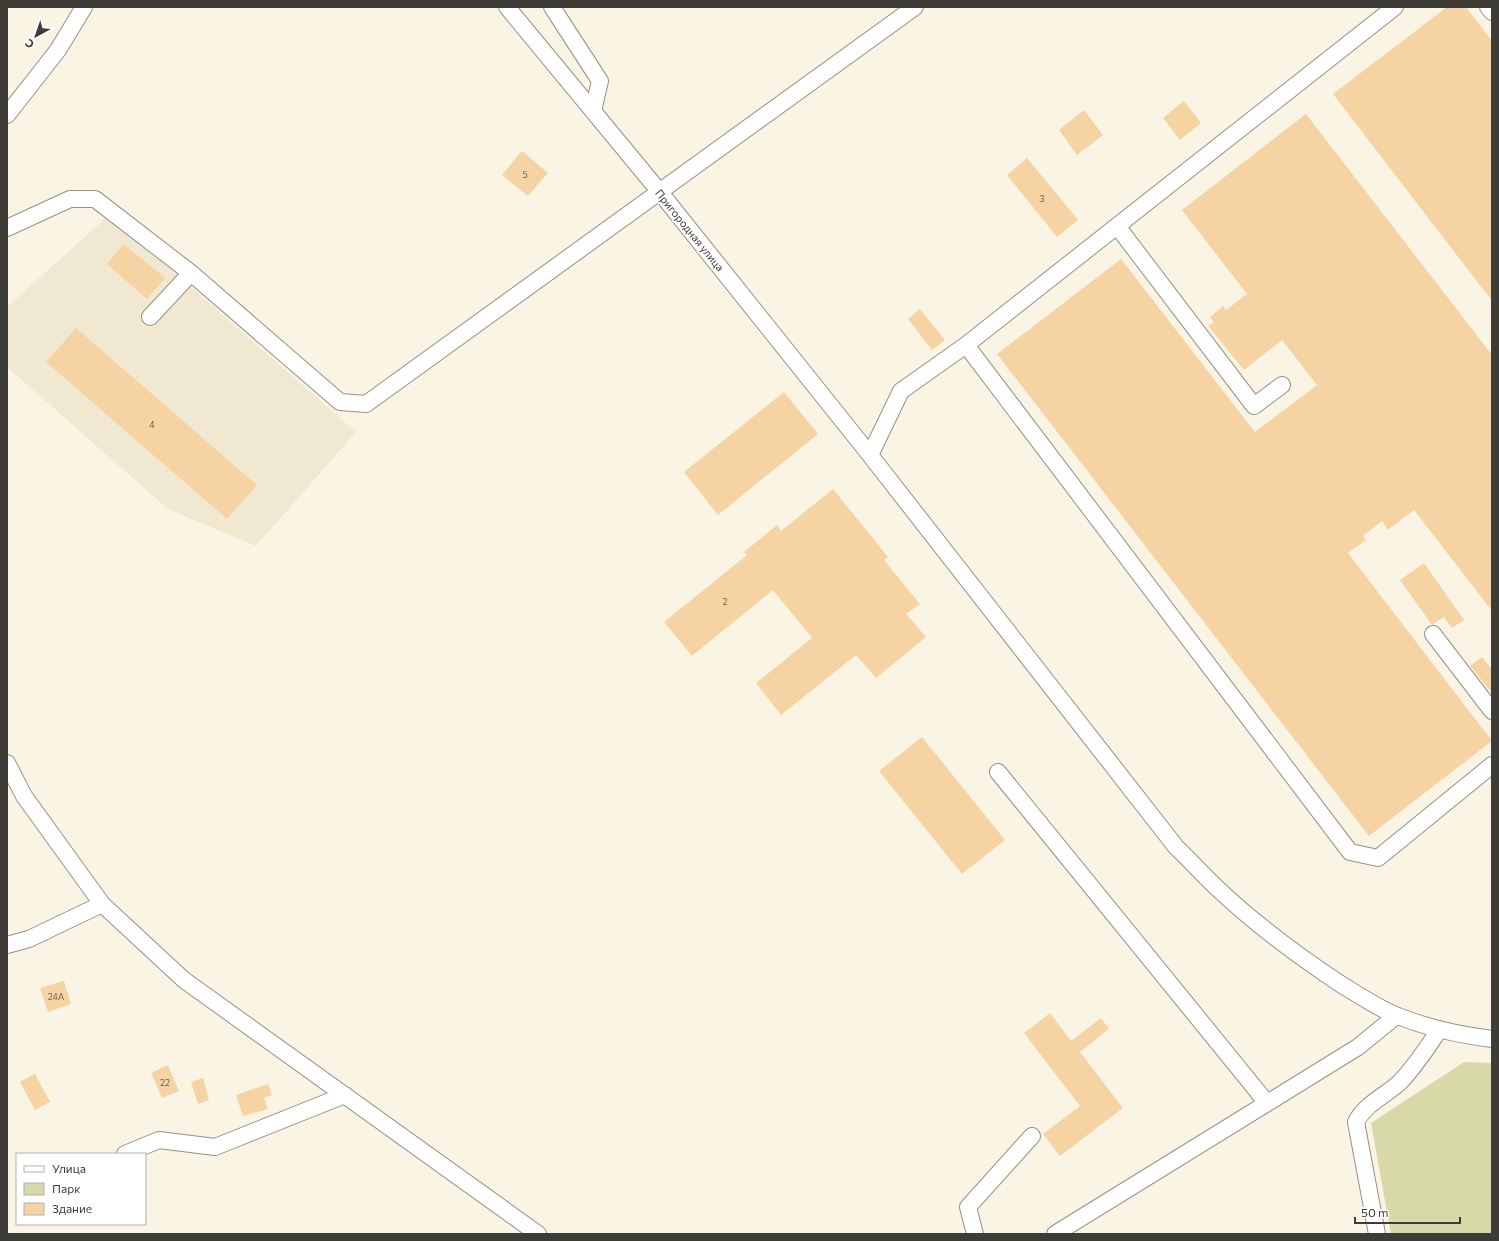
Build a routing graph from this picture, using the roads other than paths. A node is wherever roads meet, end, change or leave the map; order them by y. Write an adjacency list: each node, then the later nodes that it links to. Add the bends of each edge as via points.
1 (84, 7): 9 (street, via 58,50)
2 (507, 7): 8 (street, Пригородная улица)
3 (552, 7): 8 (street, via 600,81)
4 (915, 7): 10 (street)
5 (1395, 7): 11 (street)
6 (1488, 7): 7 (street)
7 (1492, 12)
8 (593, 111): 10 (street, Пригородная улица)
9 (7, 115)
10 (659, 191): 13 (street, via 366,404 340,402); 17 (street, Пригородная улица)
11 (1117, 226): 15 (street); 16 (street, via 1254,406)
12 (7, 228): 13 (street, via 70,199 95,199)
13 (191, 273): 14 (street)
14 (150, 317)
15 (966, 345): 17 (street, via 901,391); 21 (street, via 1350,852 1378,858)
16 (1282, 385)
17 (870, 454): 25 (street, Пригородная улица, via 1176,847 1266,931 1319,970)
18 (1433, 634): 19 (street)
19 (1492, 711)
20 (7, 763): 23 (street, via 24,796)
21 (1492, 765)
22 (998, 772): 29 (street)
23 (102, 904): 24 (street, via 30,939); 28 (street, via 184,980)
24 (7, 945)
25 (1396, 1016): 26 (street, Пригородная улица); 29 (street, via 1358,1047)
26 (1439, 1030): 27 (street, Пригородная улица); 35 (street, via 1420,1059 1399,1083 1360,1112 1356,1122)
27 (1492, 1039)
28 (345, 1095): 31 (street, via 215,1147 159,1140); 32 (street)
29 (1267, 1103): 34 (street)
30 (1032, 1136): 33 (street, via 968,1207)
31 (127, 1153)
32 (538, 1234)
33 (975, 1234)
34 (1055, 1234)
35 (1377, 1234)

